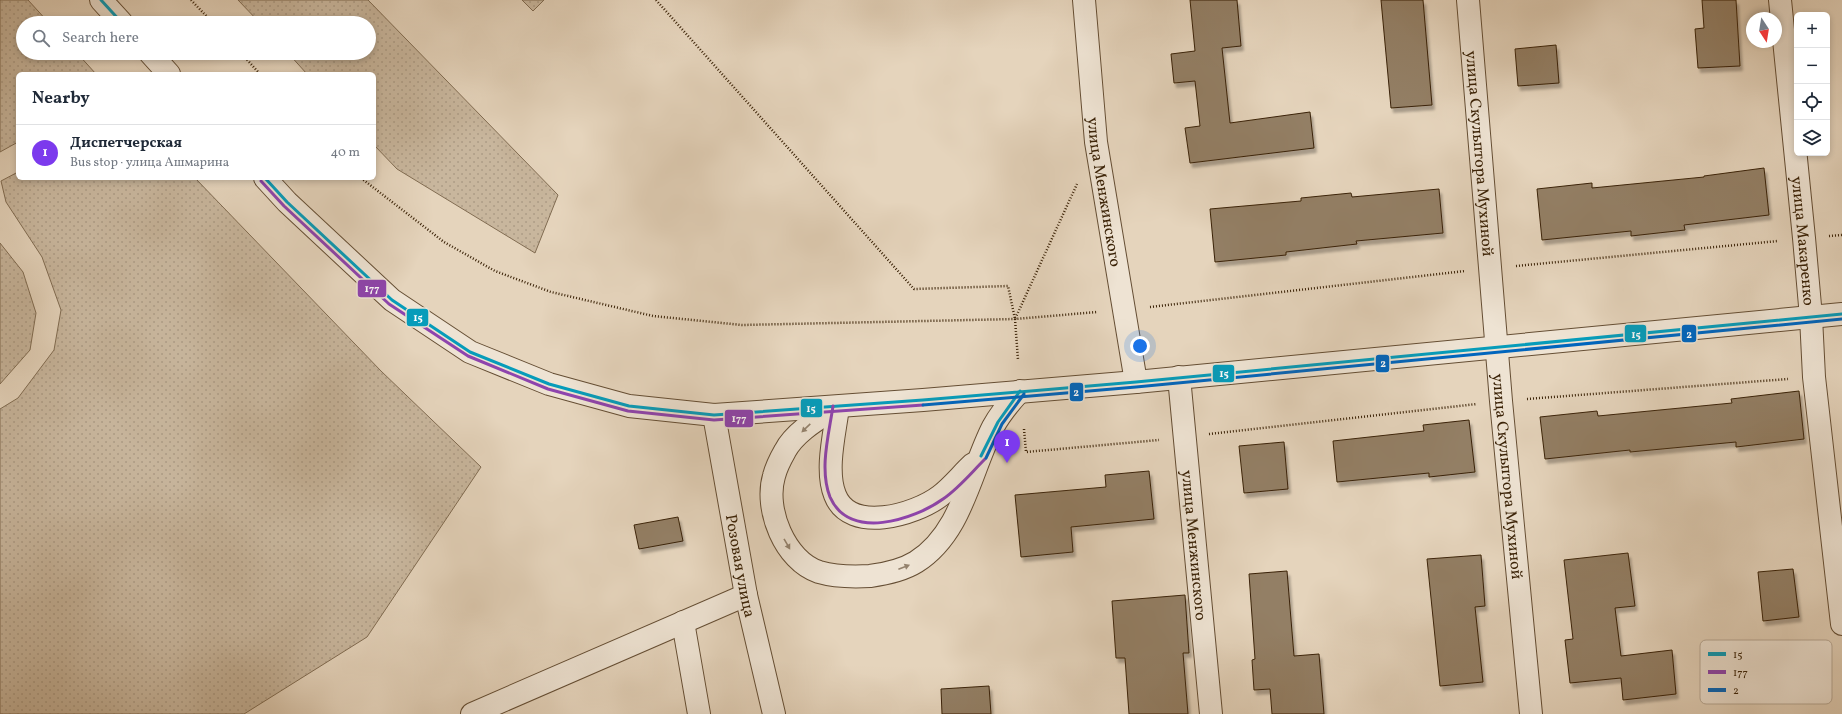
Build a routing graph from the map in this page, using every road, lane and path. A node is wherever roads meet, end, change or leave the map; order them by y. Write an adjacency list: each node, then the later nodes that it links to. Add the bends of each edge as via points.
1 (101, 0): 7 (street)
2 (191, 0): 8 (path)
3 (656, 0): 22 (path, via 914,289 1008,286)
4 (1084, 0): 19 (street, улица Менжинского, via 1096,142)
5 (1468, 0): 18 (street, улица Скульптора Мухиной)
6 (1780, 0): 17 (street, улица Макаренко)
7 (116, 16)
8 (206, 16)
9 (155, 60): 11 (street)
10 (247, 60): 12 (path)
11 (164, 72)
12 (258, 72)
13 (1080, 177): 22 (path)
14 (267, 180): 31 (street, via 392,300 470,352 549,384 629,406)
15 (364, 180): 22 (path, via 444,242 495,271 551,292 653,316 742,325)
16 (1842, 235): 17 (path)
17 (1804, 238): 18 (path); 21 (street, улица Макаренко)
18 (1491, 268): 19 (path); 23 (street, улица Скульптора Мухиной)
19 (1124, 310): 22 (path); 27 (street, улица Менжинского)
20 (1842, 314): 21 (street)
21 (1811, 317): 23 (street); 26 (street, улица Макаренко)
22 (1015, 319): 24 (path)
23 (1497, 346): 25 (street); 29 (street, улица Скульптора Мухиной)
24 (1018, 360)
25 (1179, 377): 27 (street); 33 (street, улица Менжинского)
26 (1814, 377): 29 (path); 37 (street, улица Макаренко)
27 (1136, 382): 28 (street)
28 (1020, 391): 30 (street); 34 (street, via 993,427)
29 (1501, 401): 33 (path); 42 (street, улица Скульптора Мухиной)
30 (838, 407): 31 (street); 34 (street, via 831,478 841,507 852,514 864,518 879,517 922,507 941,495); 34 (street, one-way to 34, via 808,425 786,449 773,476 772,502 777,527 794,556 818,571 853,578 886,574 916,562 939,543 954,519)
31 (714, 415): 35 (street, Розовая улица)
32 (1023, 421): 33 (path, via 1026,452)
33 (1184, 437): 41 (street, улица Менжинского)
34 (981, 456)
35 (746, 595): 36 (street); 40 (street, Розовая улица)
36 (683, 622): 38 (street); 39 (street)
37 (1842, 624)
38 (472, 714)
39 (699, 714)
40 (774, 714)
41 (1212, 714)
42 (1530, 714)

